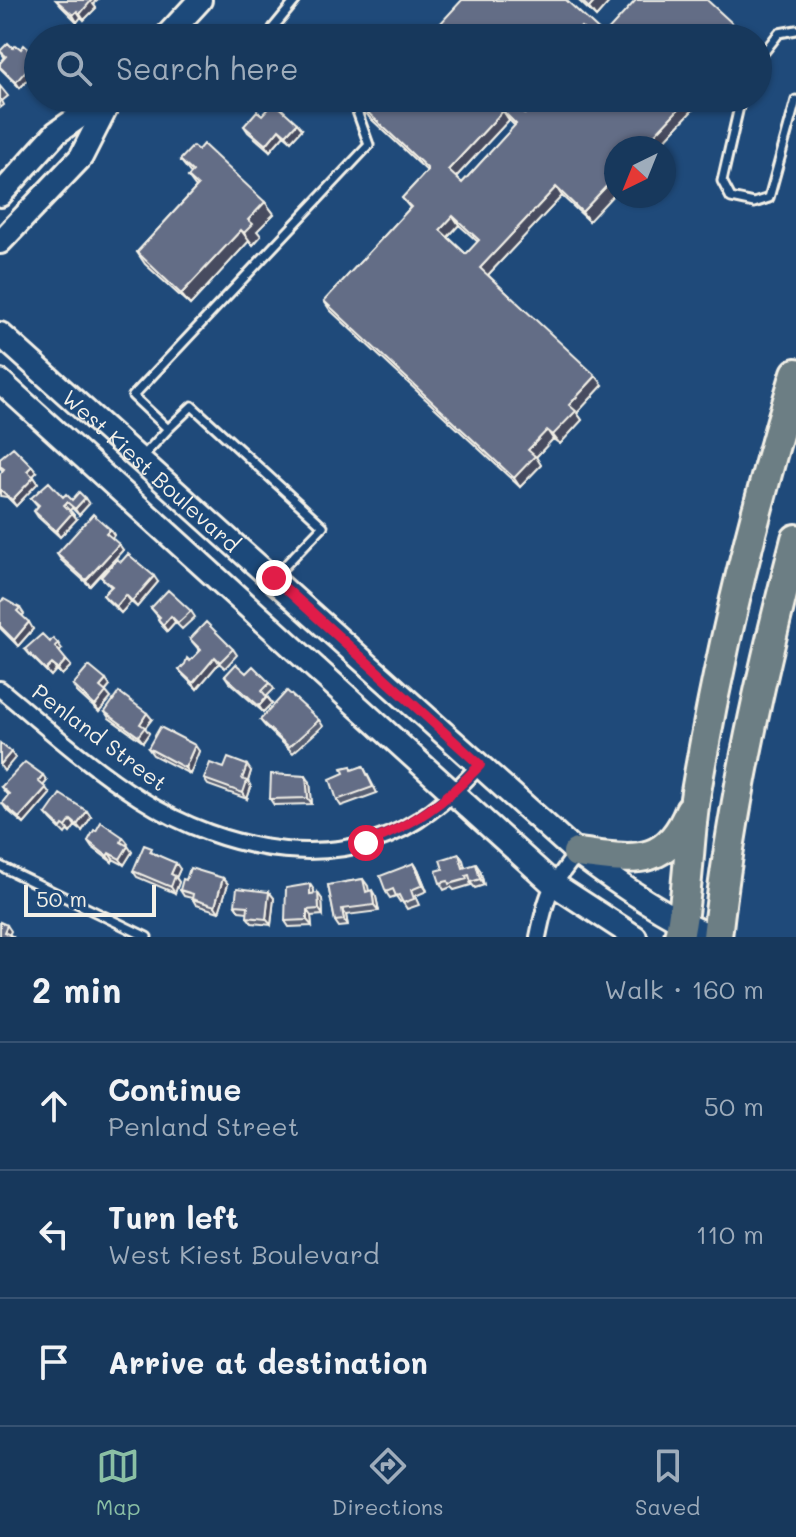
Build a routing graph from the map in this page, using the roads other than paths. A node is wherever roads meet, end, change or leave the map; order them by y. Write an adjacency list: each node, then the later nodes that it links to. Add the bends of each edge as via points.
1 (200, 0): 3 (main road)
2 (296, 0): 4 (lane)
3 (178, 24)
4 (276, 24)
5 (796, 30): 6 (lane, via 779,33)
6 (772, 42)
7 (796, 100): 12 (lane, via 769,198 754,203 731,198 722,181)
8 (88, 112): 14 (main road, via 56,133)
9 (102, 112): 15 (main road, via 81,157)
10 (356, 112): 13 (lane)
11 (361, 112): 13 (lane)
12 (738, 112)
13 (357, 116): 19 (lane, via 369,145 133,396)
14 (0, 195)
15 (0, 242)
16 (0, 334): 20 (main road, West Kiest Boulevard)
17 (796, 373): 28 (highway, via 736,587)
18 (0, 381): 22 (main road, West Kiest Boulevard)
19 (168, 429): 20 (lane); 24 (lane, via 192,406 323,526)
20 (141, 458): 21 (main road, West Kiest Boulevard)
21 (163, 478): 22 (main road); 24 (main road, West Kiest Boulevard)
22 (138, 505): 27 (main road, West Kiest Boulevard)
23 (796, 539): 36 (highway, via 765,662)
24 (274, 578): 26 (main road, West Kiest Boulevard)
25 (0, 689): 27 (street, Penland Street, via 139,798 188,825 262,848 326,851 366,843 398,831)
26 (480, 765): 27 (street, Penland Street); 29 (main road, West Kiest Boulevard)
27 (453, 794): 31 (main road, West Kiest Boulevard)
28 (696, 794): 29 (highway, via 681,832 655,854 626,859); 32 (highway)
29 (577, 853): 31 (street); 32 (main road, West Kiest Boulevard)
30 (0, 866): 33 (lane)
31 (552, 883): 34 (street); 35 (main road, West Kiest Boulevard)
32 (680, 930): 36 (main road, West Kiest Boulevard)
33 (147, 937)
34 (538, 937)
35 (635, 937)
36 (714, 937)

